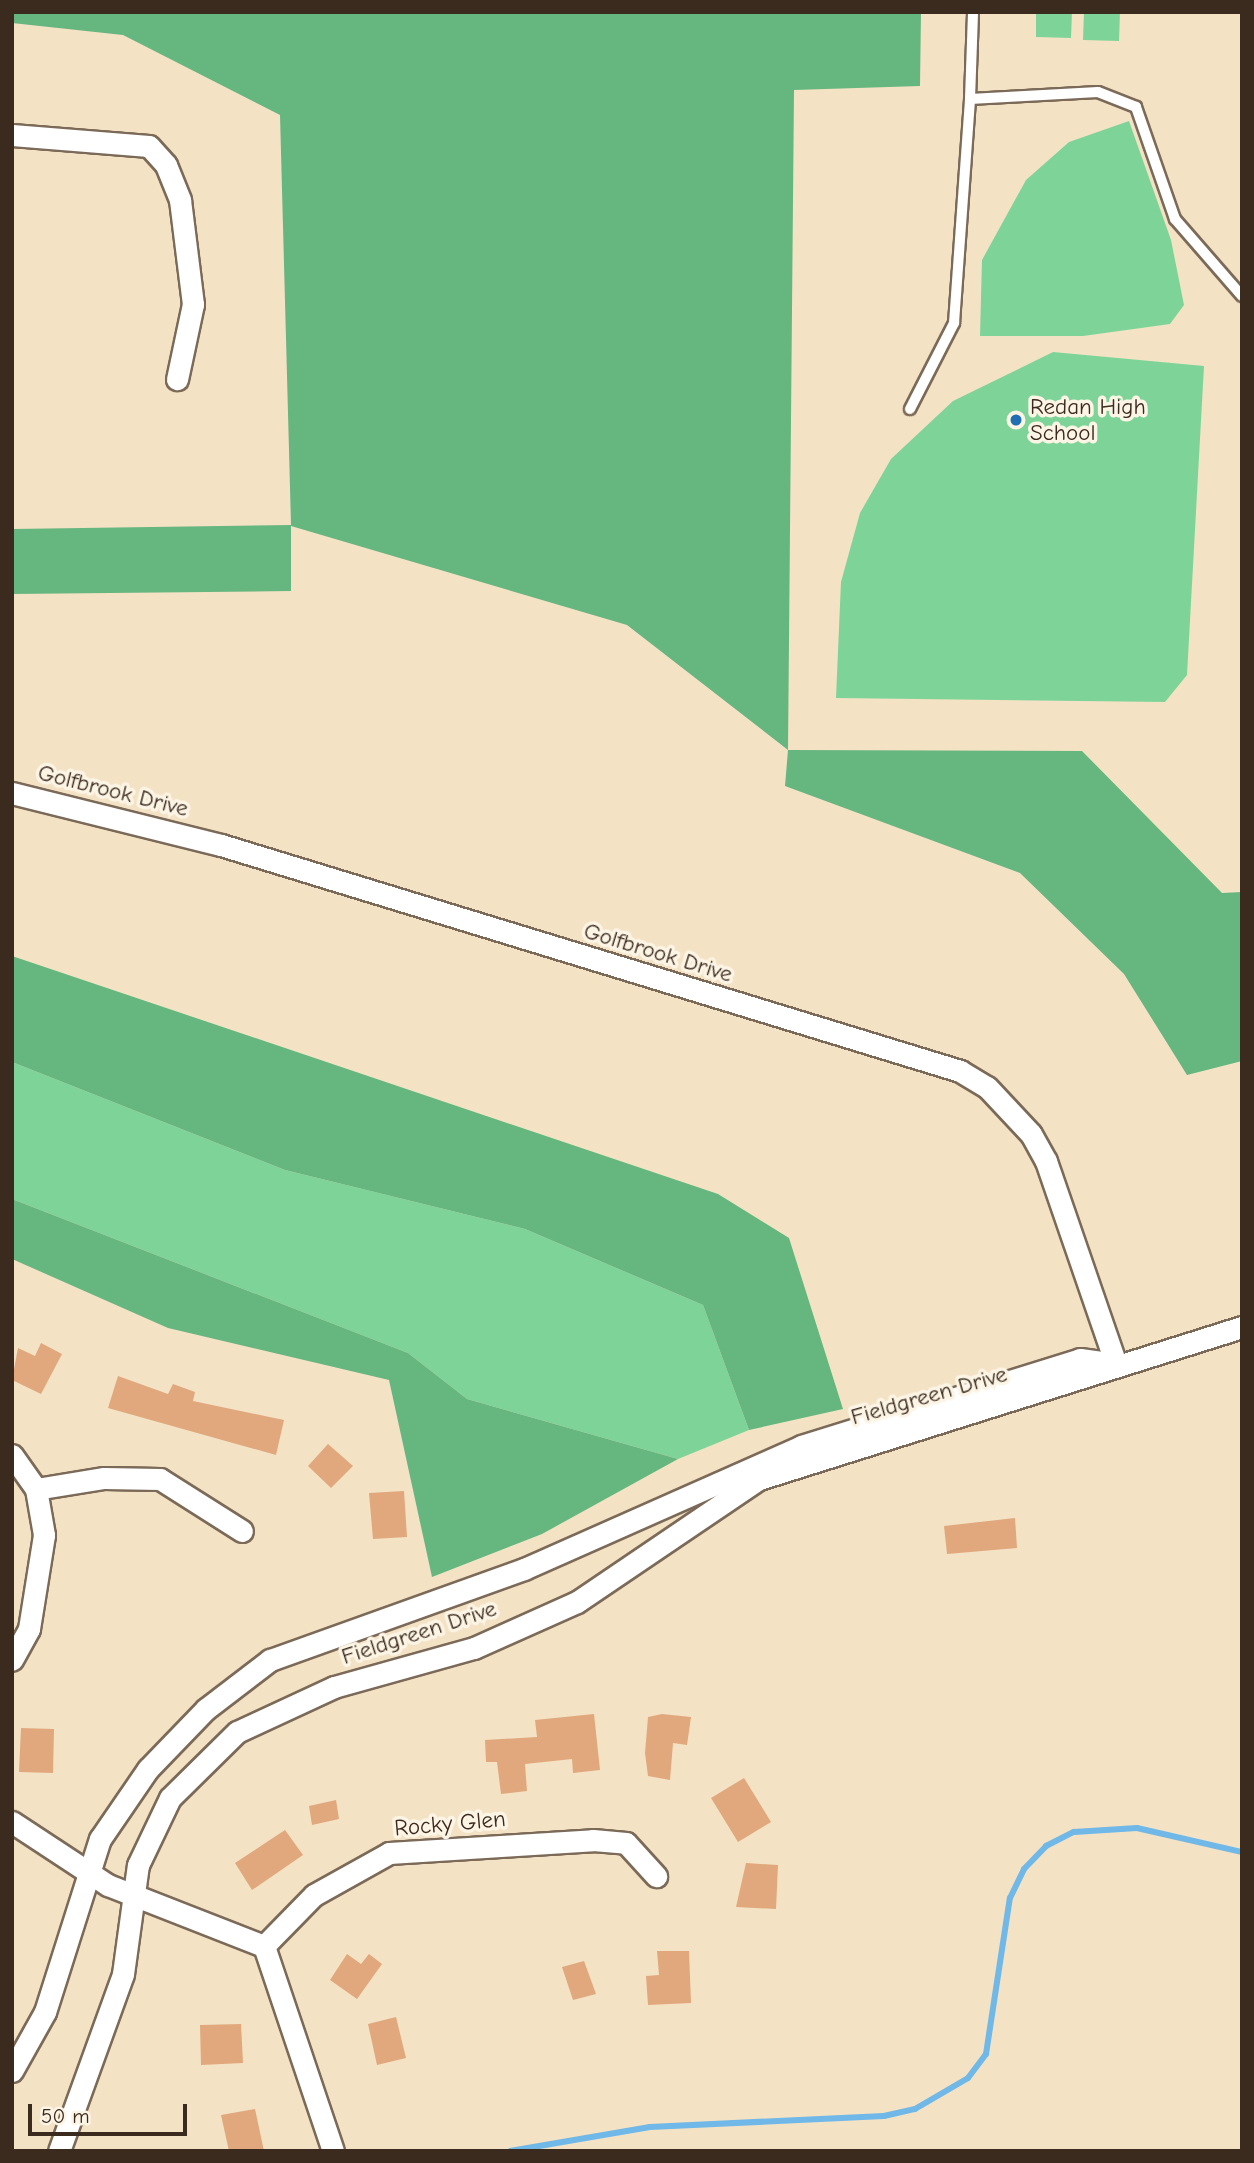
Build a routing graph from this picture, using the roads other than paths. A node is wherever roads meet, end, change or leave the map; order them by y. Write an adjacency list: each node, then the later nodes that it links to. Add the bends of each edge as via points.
1 (972, 12): 2 (lane)
2 (970, 99): 4 (lane, via 1097,92 1136,107 1175,219); 6 (lane, via 954,323)
3 (12, 135): 5 (street, via 149,146 166,165 180,200 193,304)
4 (1242, 296)
5 (177, 379)
6 (909, 409)
7 (12, 793): 9 (street, Golfbrook Drive, via 221,845 960,1071 988,1087 1031,1133 1046,1161)
8 (1242, 1327): 9 (street, Fieldgreen Drive)
9 (1115, 1363): 15 (street, Fieldgreen Drive, via 1080,1359 801,1446 524,1569 270,1660 206,1709 148,1769 100,1839); 17 (street, Fieldgreen Drive, via 759,1479 577,1602 474,1648 334,1687 237,1732 170,1798)
10 (12, 1455): 11 (street)
11 (36, 1489): 12 (street, via 104,1478 159,1479); 13 (street, via 44,1535 29,1629)
12 (242, 1531)
13 (12, 1660)
14 (12, 1822): 15 (street)
15 (88, 1872): 17 (street); 19 (street, Fieldgreen Drive, via 45,2012)
16 (656, 1876): 18 (street, Rocky Glen, via 626,1843 593,1840 389,1853 314,1895)
17 (132, 1893): 18 (street); 20 (street, Fieldgreen Drive, via 123,1973)
18 (264, 1946): 21 (street)
19 (12, 2071)
20 (58, 2151)
21 (333, 2151)

